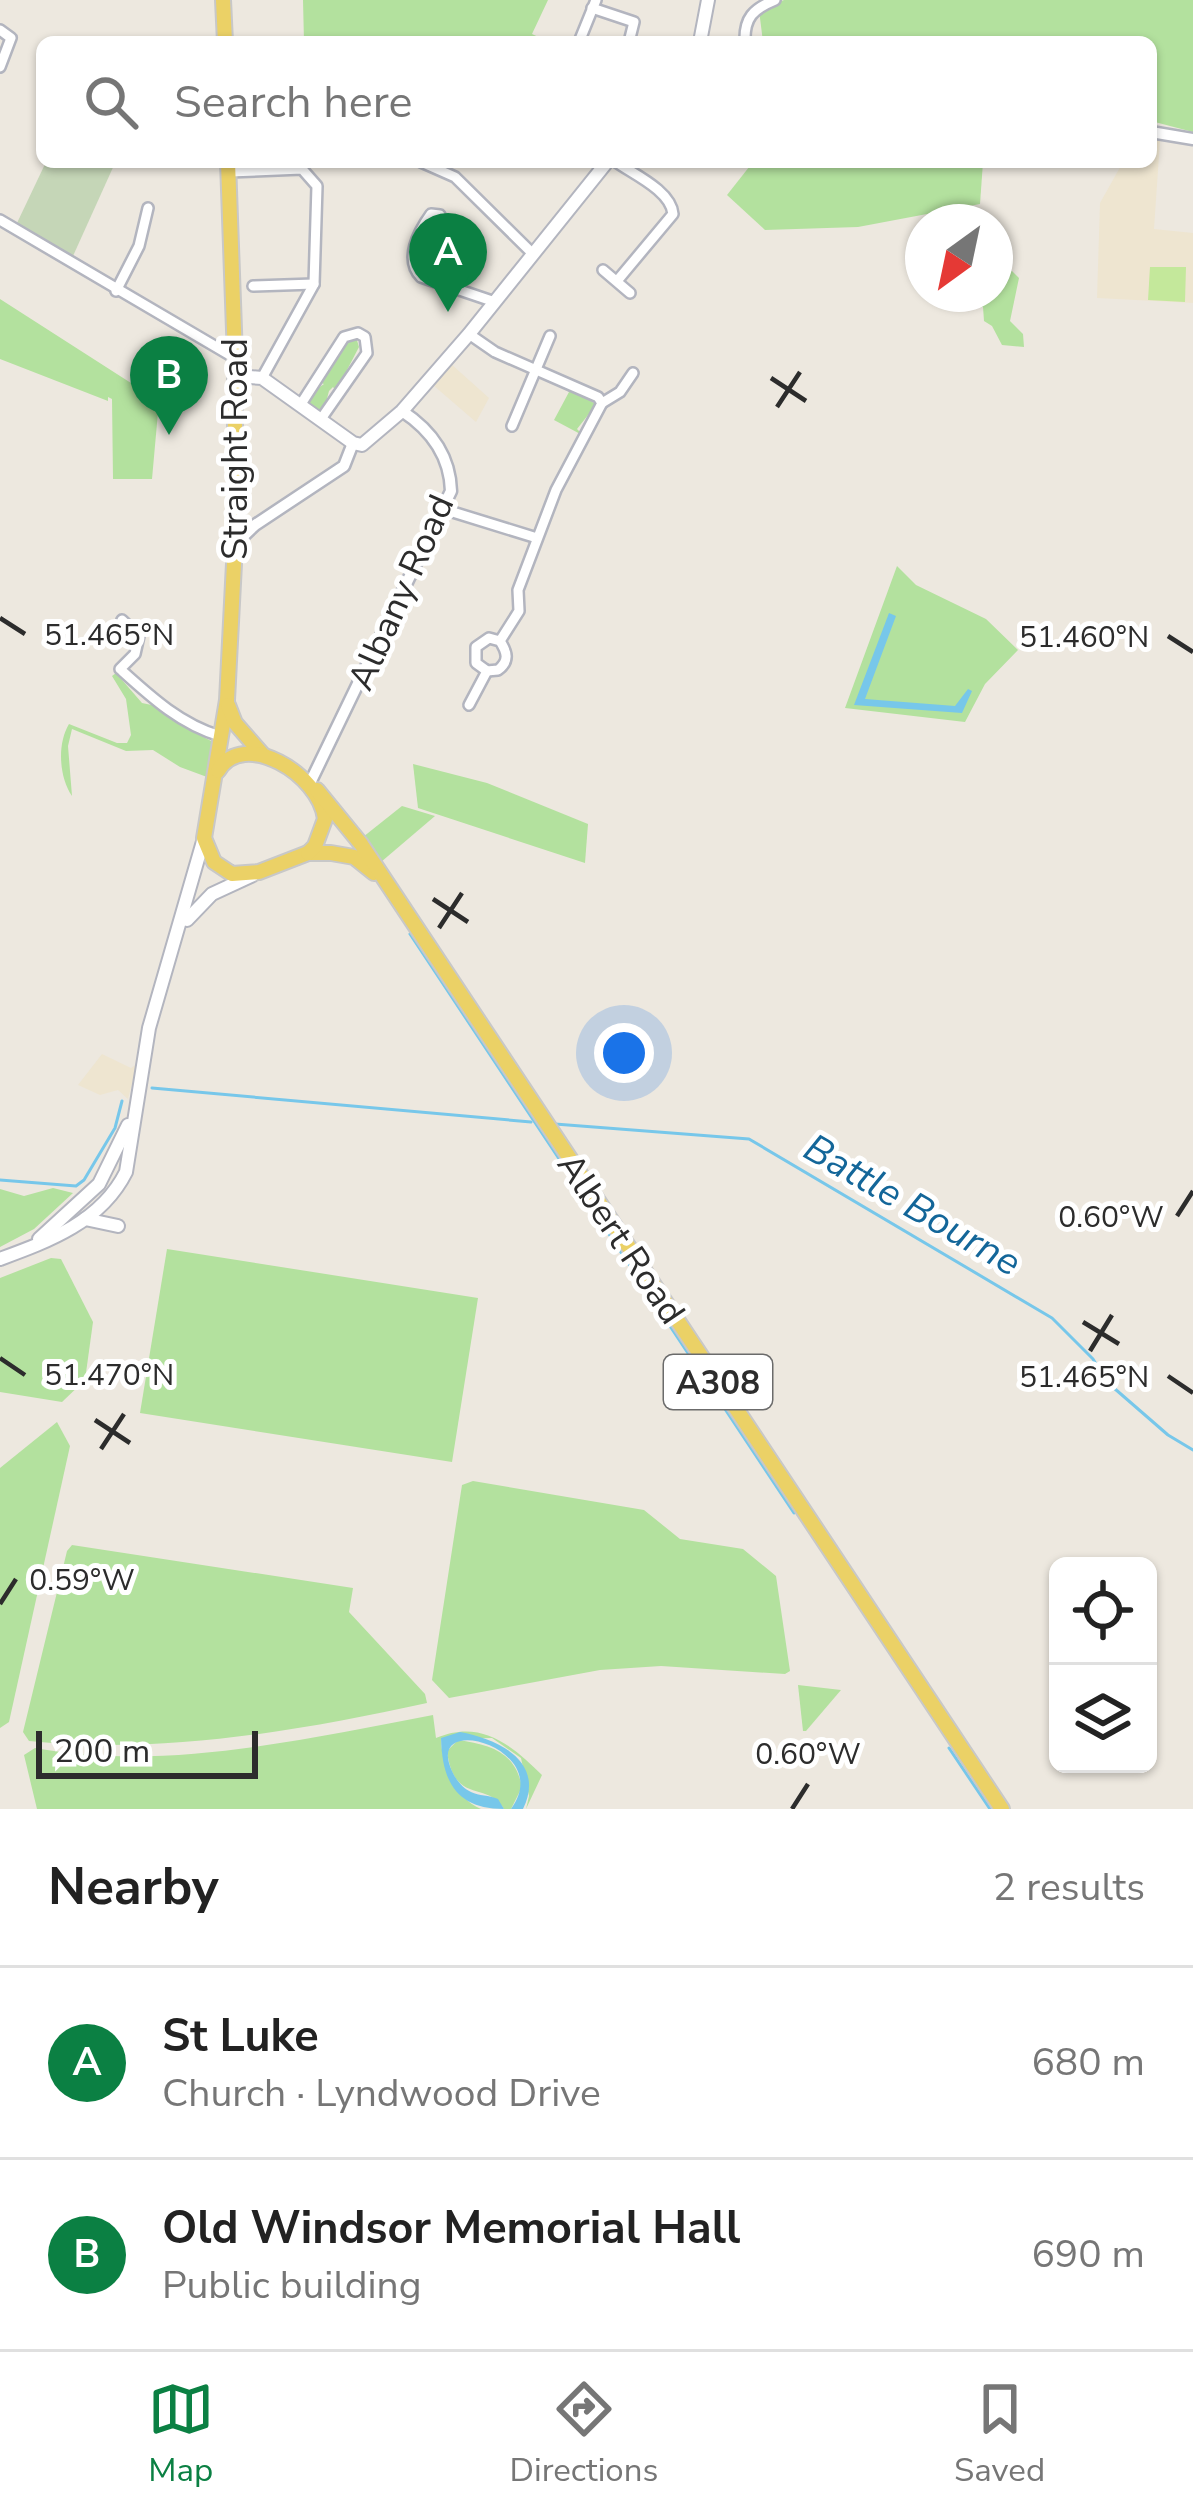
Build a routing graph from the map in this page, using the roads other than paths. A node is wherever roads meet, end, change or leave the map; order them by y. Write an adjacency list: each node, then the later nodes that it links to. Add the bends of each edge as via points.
1 (224, 0): 6 (main road)
2 (708, 0): 9 (main road)
3 (775, 0): 10 (street, via 751,13)
4 (594, 4): 7 (street); 8 (street, via 636,24)
5 (0, 30): 11 (street, via 11,38)
6 (225, 36)
7 (581, 36)
8 (631, 36)
9 (701, 36)
10 (745, 36)
11 (0, 68)
12 (1157, 133): 13 (street)
13 (1193, 139)
14 (229, 168): 32 (main road, Straight Road)
15 (266, 168): 25 (street, via 302,169 317,186)
16 (435, 168): 22 (street, via 455,177)
17 (606, 168): 22 (main road)
18 (620, 168): 24 (street, via 674,207)
19 (148, 208): 27 (street)
20 (440, 214): 29 (street, via 424,223 413,269)
21 (0, 220): 27 (street)
22 (533, 254): 29 (main road)
23 (603, 271): 24 (street)
24 (617, 281): 28 (street)
25 (314, 284): 26 (street); 36 (street)
26 (253, 286)
27 (116, 291): 32 (street)
28 (630, 293)
29 (495, 302): 30 (main road)
30 (469, 334): 33 (street); 39 (main road)
31 (550, 336): 33 (street)
32 (236, 358): 35 (main road, Straight Road)
33 (537, 371): 37 (street); 41 (street)
34 (633, 373): 37 (street)
35 (236, 376): 36 (main road); 45 (main road, Straight Road)
36 (262, 378): 38 (main road)
37 (602, 403): 44 (street)
38 (301, 404): 40 (main road); 40 (street, via 344,337 365,337 367,353)
39 (402, 411): 42 (main road); 43 (street, Albany Road, via 435,438 445,458 451,490)
40 (322, 419): 42 (main road)
41 (512, 426)
42 (357, 444): 45 (street, via 344,466)
43 (443, 509): 44 (street); 54 (street, Albany Road)
44 (537, 538): 47 (street, via 518,611)
45 (235, 544): 49 (main road, Straight Road)
46 (122, 620): 51 (street, via 139,636 120,669 169,711)
47 (500, 641): 48 (street, via 506,661); 48 (street, via 476,646 476,663)
48 (487, 671): 50 (street)
49 (227, 700): 51 (main road, Straight Road); 52 (main road, A308, via 235,723)
50 (469, 705)
51 (220, 736): 53 (main road, Straight Road)
52 (266, 758): 53 (main road, via 236,753); 54 (main road, A308)
53 (217, 774): 55 (main road)
54 (313, 786): 56 (main road, via 325,819); 58 (main road, Albert Road / A308)
55 (204, 838): 57 (main road, via 221,869); 59 (main road)
56 (308, 853): 57 (main road); 58 (main road, via 355,857)
57 (259, 872): 59 (main road, via 202,901)
58 (383, 880): 67 (main road, Albert Road / A308)
59 (179, 931): 60 (main road)
60 (135, 1108): 61 (main road); 62 (main road)
61 (99, 1184): 62 (main road); 65 (main road)
62 (116, 1191): 63 (main road)
63 (85, 1220): 64 (main road); 65 (main road)
64 (118, 1226)
65 (27, 1249): 66 (main road)
66 (0, 1259)
67 (1002, 1809)

